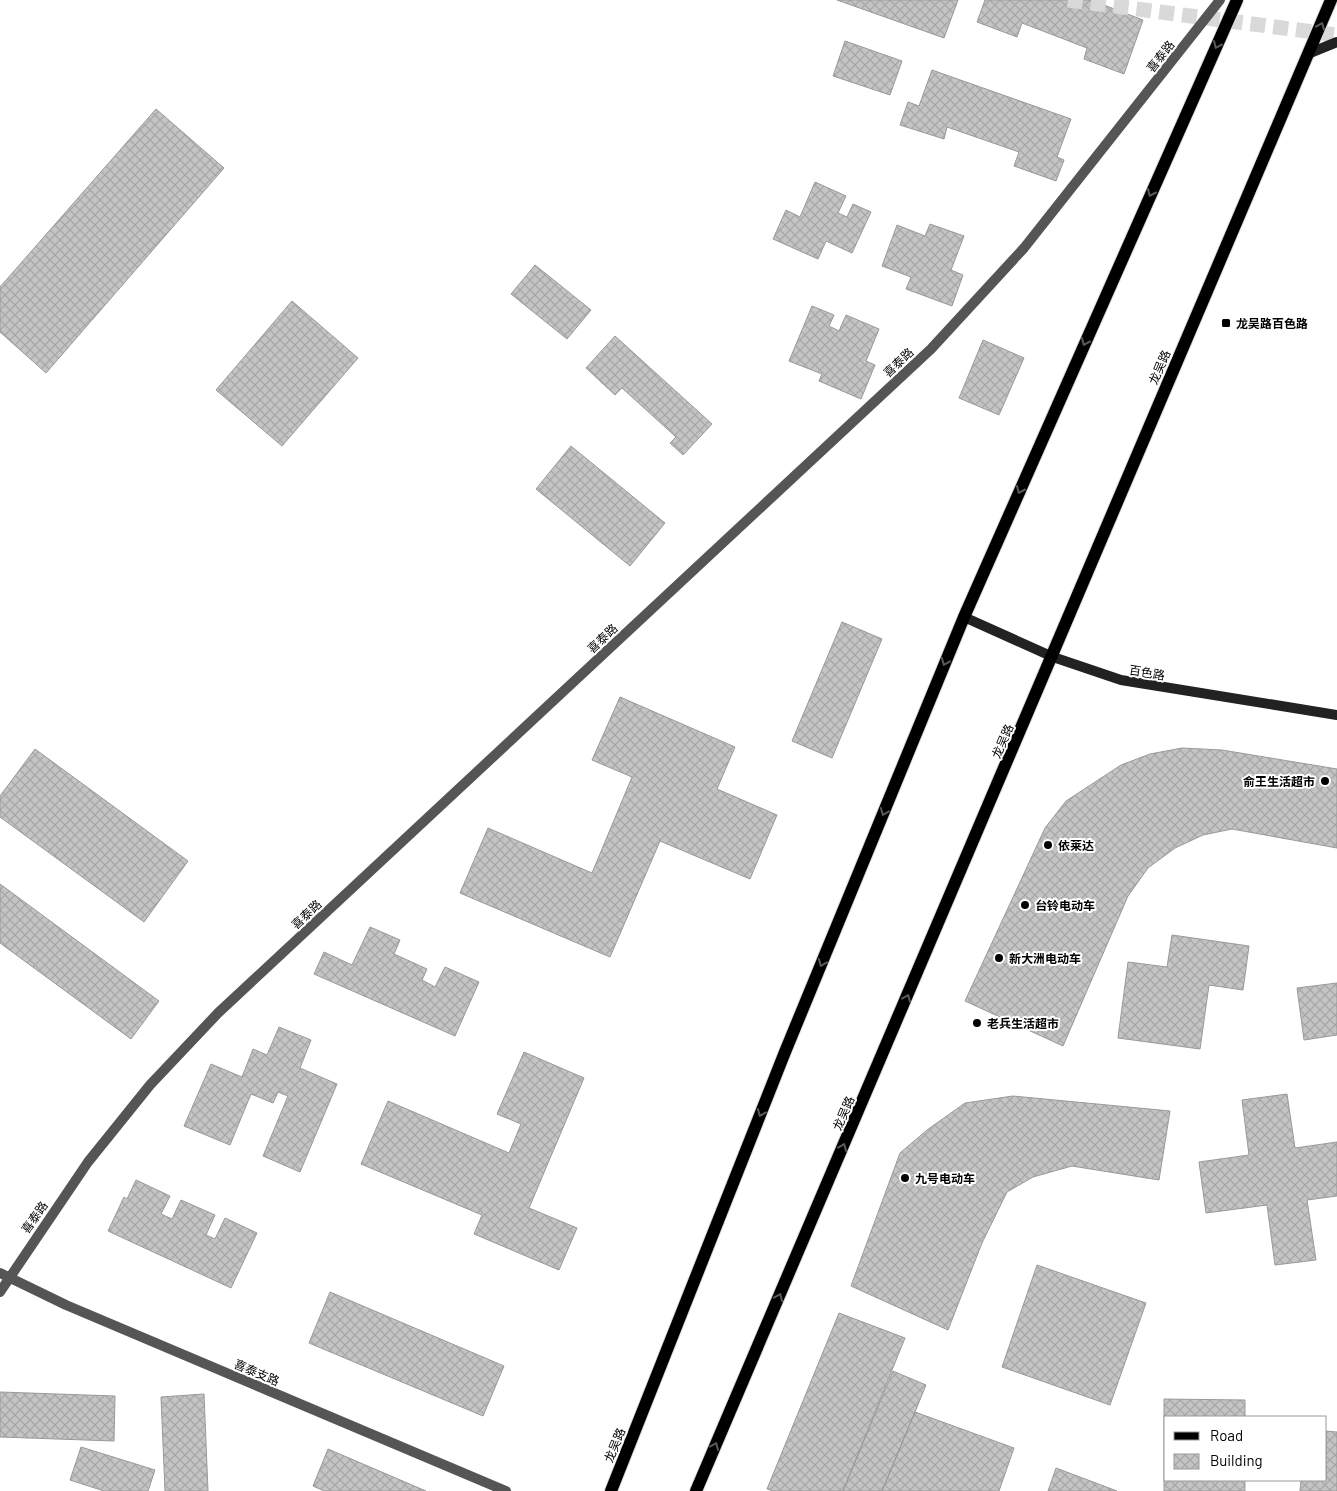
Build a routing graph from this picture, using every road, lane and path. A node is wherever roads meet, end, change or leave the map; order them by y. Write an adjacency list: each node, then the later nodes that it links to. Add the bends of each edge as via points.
1 (1220, 0): 9 (street, 喜泰路, via 1024,248 931,350 218,1013 150,1085)
2 (1237, 0): 6 (main road, 龙吴路, one-way to 6)
3 (1331, 0): 5 (main road, 龙吴路, one-way to 3)
4 (1337, 42): 5 (street)
5 (1310, 53): 7 (main road, 龙吴路, via 1198,308)
6 (964, 617): 7 (street, 百色路); 12 (main road, 龙吴路, one-way to 12, via 785,1052)
7 (1053, 657): 8 (street, 百色路, via 1121,680); 13 (main road, 龙吴路, one-way to 7)
8 (1337, 715)
9 (4, 1276): 10 (street, 喜泰路); 11 (street, 喜泰支路)
10 (0, 1292)
11 (506, 1491)
12 (611, 1491)
13 (696, 1491)

